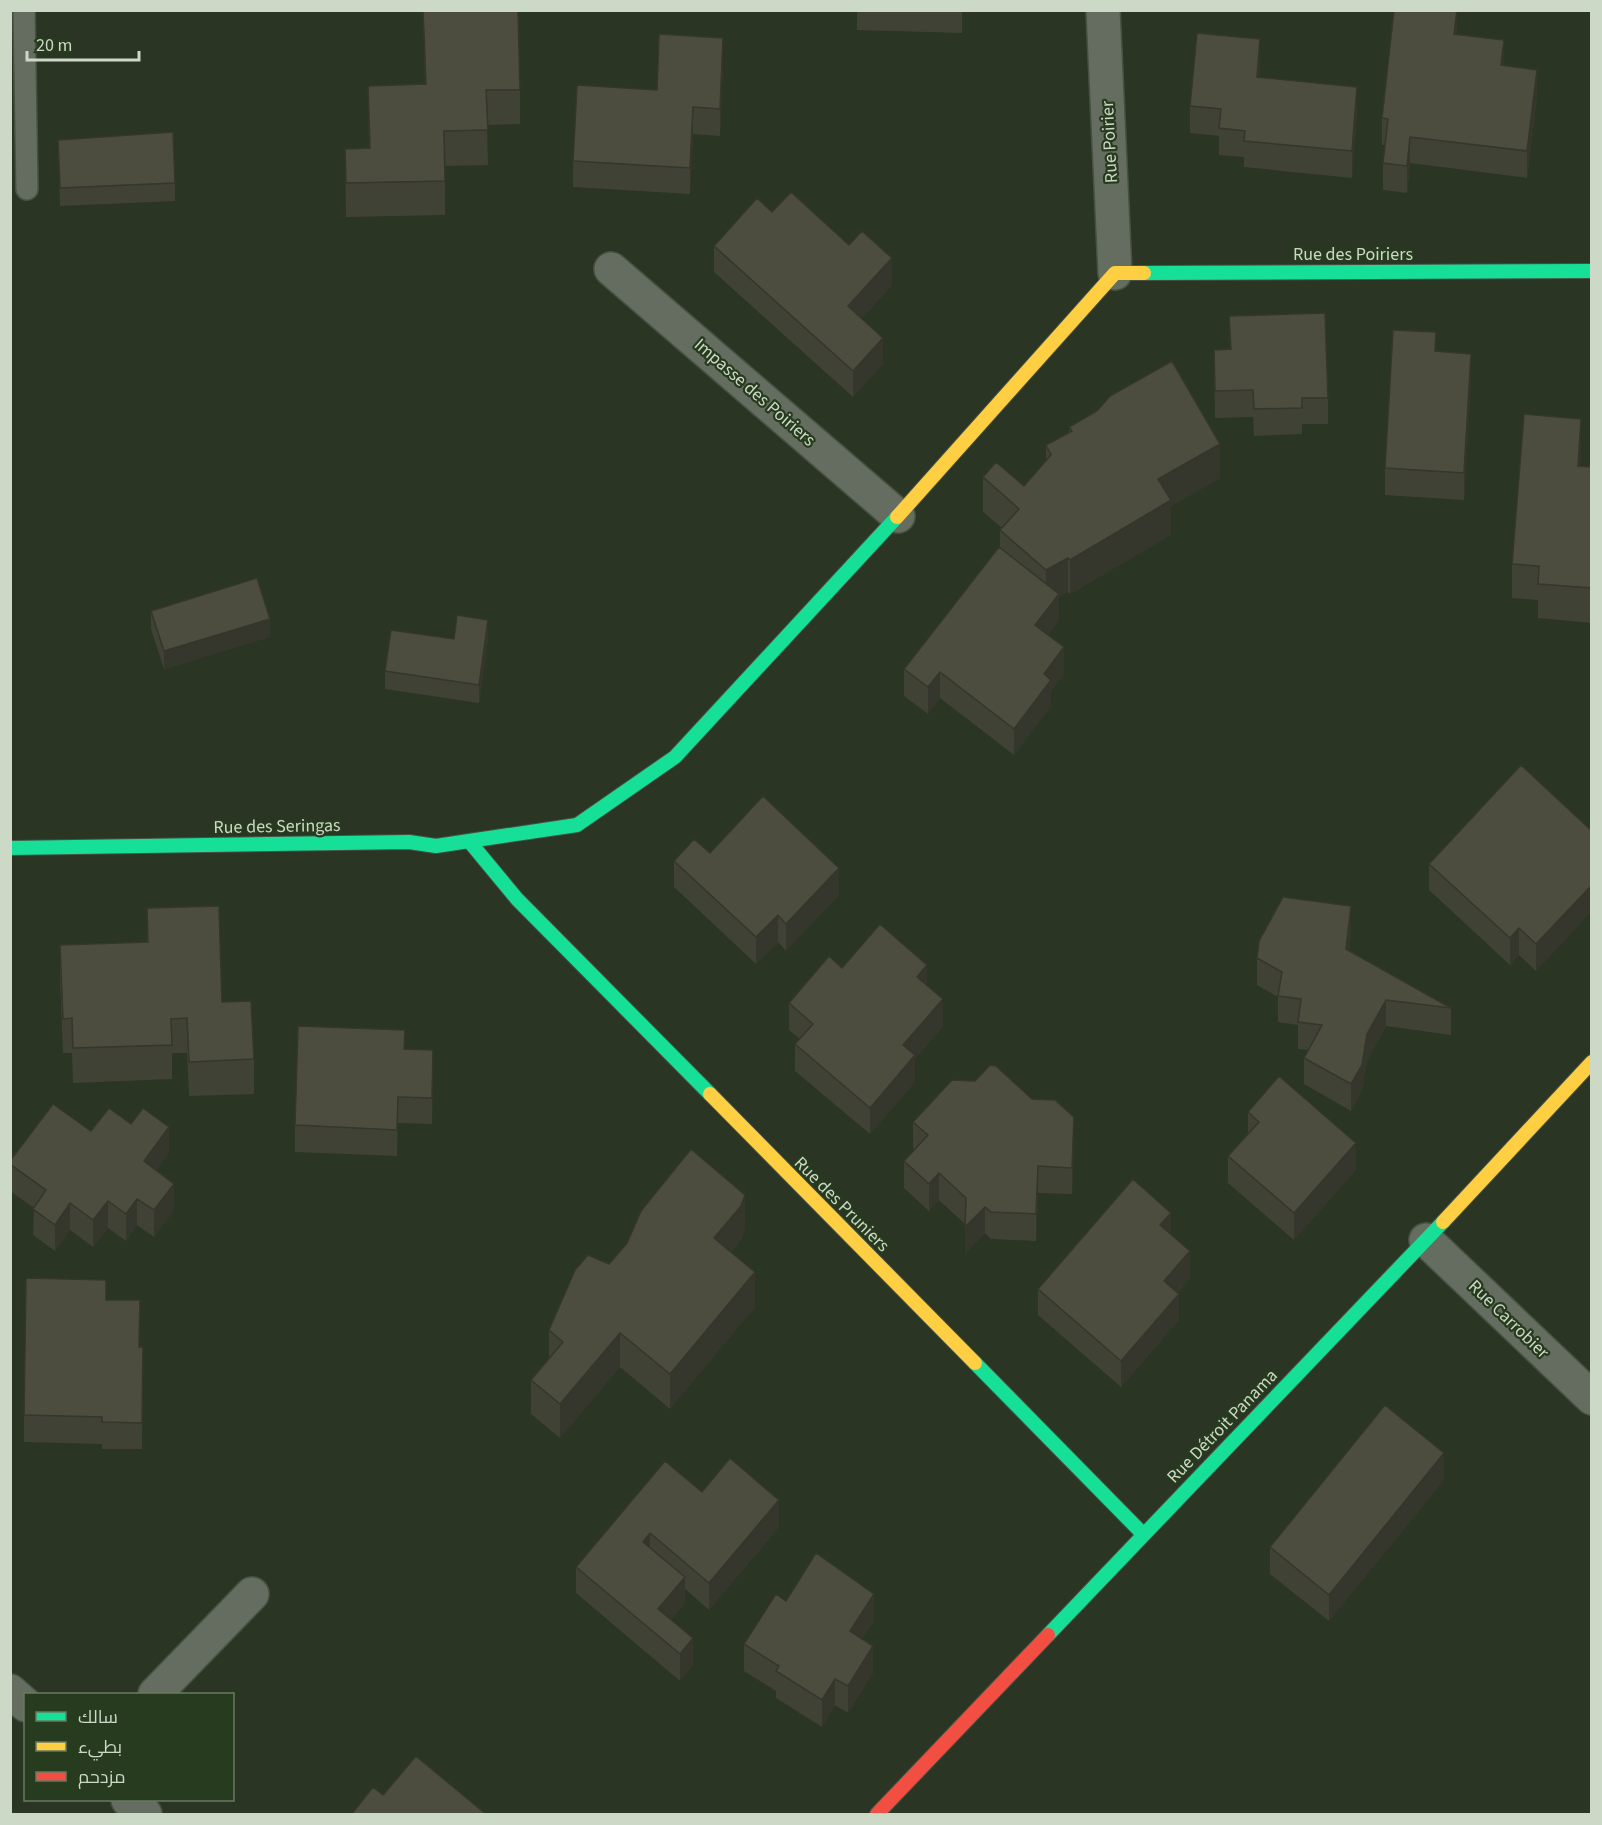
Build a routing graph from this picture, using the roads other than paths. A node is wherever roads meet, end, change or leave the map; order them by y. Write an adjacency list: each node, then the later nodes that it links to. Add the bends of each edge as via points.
1 (24, 10): 3 (lane)
2 (1103, 10): 6 (street, Rue Poirier)
3 (27, 189)
4 (611, 269): 7 (street, Impasse des Poiriers)
5 (1592, 271): 6 (street, Rue des Poiriers)
6 (1115, 273): 7 (street, Rue des Seringas)
7 (898, 516): 8 (street, Rue des Seringas, via 675,757 577,825)
8 (469, 841): 9 (street, Rue des Seringas, via 436,846 409,843); 13 (street, Rue des Pruniers, via 516,899)
9 (10, 848)
10 (1592, 1062): 11 (street, Rue Détroit Panama)
11 (1426, 1240): 12 (street, Rue Carrobier); 13 (street, Rue Détroit Panama)
12 (1592, 1398)
13 (1143, 1534): 20 (street, Rue Détroit Panama)
14 (252, 1594): 16 (street)
15 (10, 1691): 17 (street)
16 (157, 1693)
17 (24, 1703)
18 (129, 1801): 19 (street)
19 (145, 1815)
20 (877, 1815)

